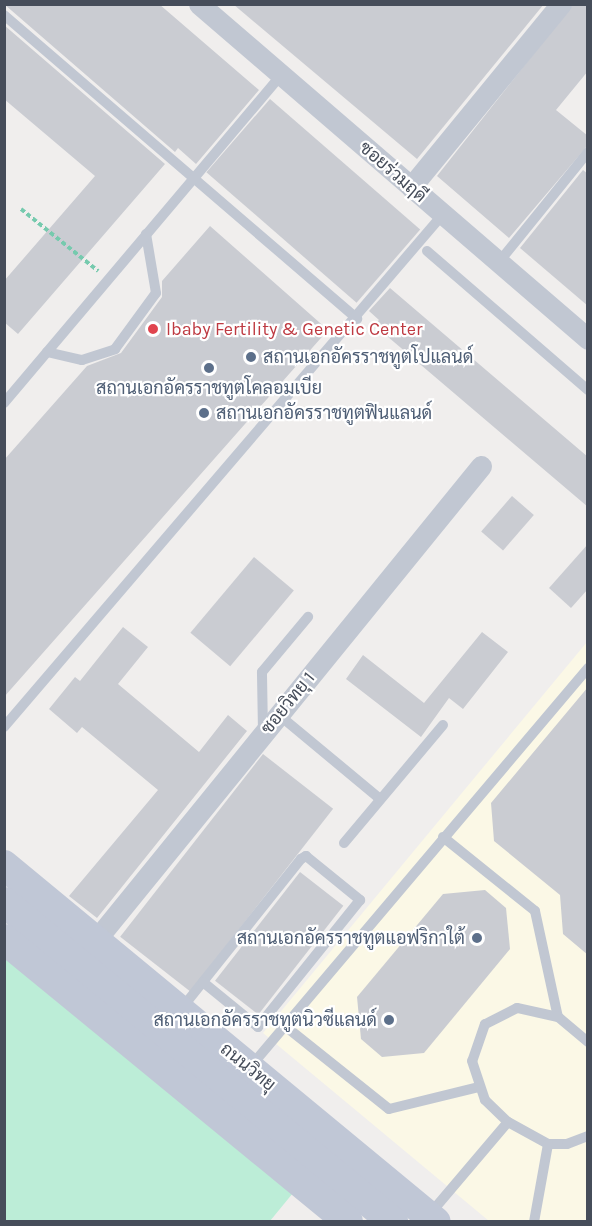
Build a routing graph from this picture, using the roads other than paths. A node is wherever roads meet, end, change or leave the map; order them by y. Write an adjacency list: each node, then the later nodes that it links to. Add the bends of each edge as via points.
1 (199, 4): 4 (street, ซอยร่วมฤดี)
2 (561, 4): 7 (street)
3 (4, 15): 6 (lane)
4 (280, 75): 6 (lane); 7 (street, ซอยร่วมฤดี)
5 (588, 152): 11 (lane)
6 (194, 178): 9 (lane); 12 (lane)
7 (411, 187): 8 (street, ซอยร่วมฤดี)
8 (443, 214): 11 (street, ซอยร่วมฤดี); 12 (lane)
9 (146, 234): 14 (lane); 14 (lane, via 156,293 115,349 82,360)
10 (427, 251): 15 (lane)
11 (499, 262): 13 (street, ซอยร่วมฤดี)
12 (357, 319): 22 (lane)
13 (588, 339)
14 (47, 352): 16 (lane)
15 (588, 390)
16 (4, 403)
17 (481, 466): 20 (street, ซอยวิทยุ 1)
18 (308, 617): 23 (lane, via 262,672)
19 (588, 668): 25 (lane)
20 (279, 715): 23 (street, ซอยวิทยุ 1); 24 (lane)
21 (443, 724): 24 (lane)
22 (4, 727)
23 (263, 735): 30 (street, ซอยวิทยุ 1)
24 (379, 798): 26 (lane)
25 (443, 837): 33 (lane, via 535,911); 34 (lane)
26 (344, 843)
27 (4, 865): 30 (main road, ถนนวิทยุ)
28 (4, 902): 43 (main road, ถนนวิทยุ)
29 (4, 939): 42 (main road)
30 (95, 941): 32 (main road, ถนนวิทยุ)
31 (203, 982): 31 (lane, via 258,1028 360,900 306,856); 32 (lane)
32 (180, 1011): 36 (main road, ถนนวิทยุ)
33 (558, 1017): 35 (lane); 37 (lane, via 517,1008 485,1024 472,1061)
34 (285, 1026): 36 (lane); 37 (lane, via 389,1109)
35 (588, 1042)
36 (250, 1068): 41 (main road, ถนนวิทยุ)
37 (479, 1087): 38 (lane)
38 (508, 1122): 40 (lane); 41 (lane)
39 (588, 1136): 40 (lane, via 567,1144)
40 (548, 1144): 44 (lane)
41 (432, 1218)
42 (348, 1221)
43 (393, 1221)
44 (534, 1221)

